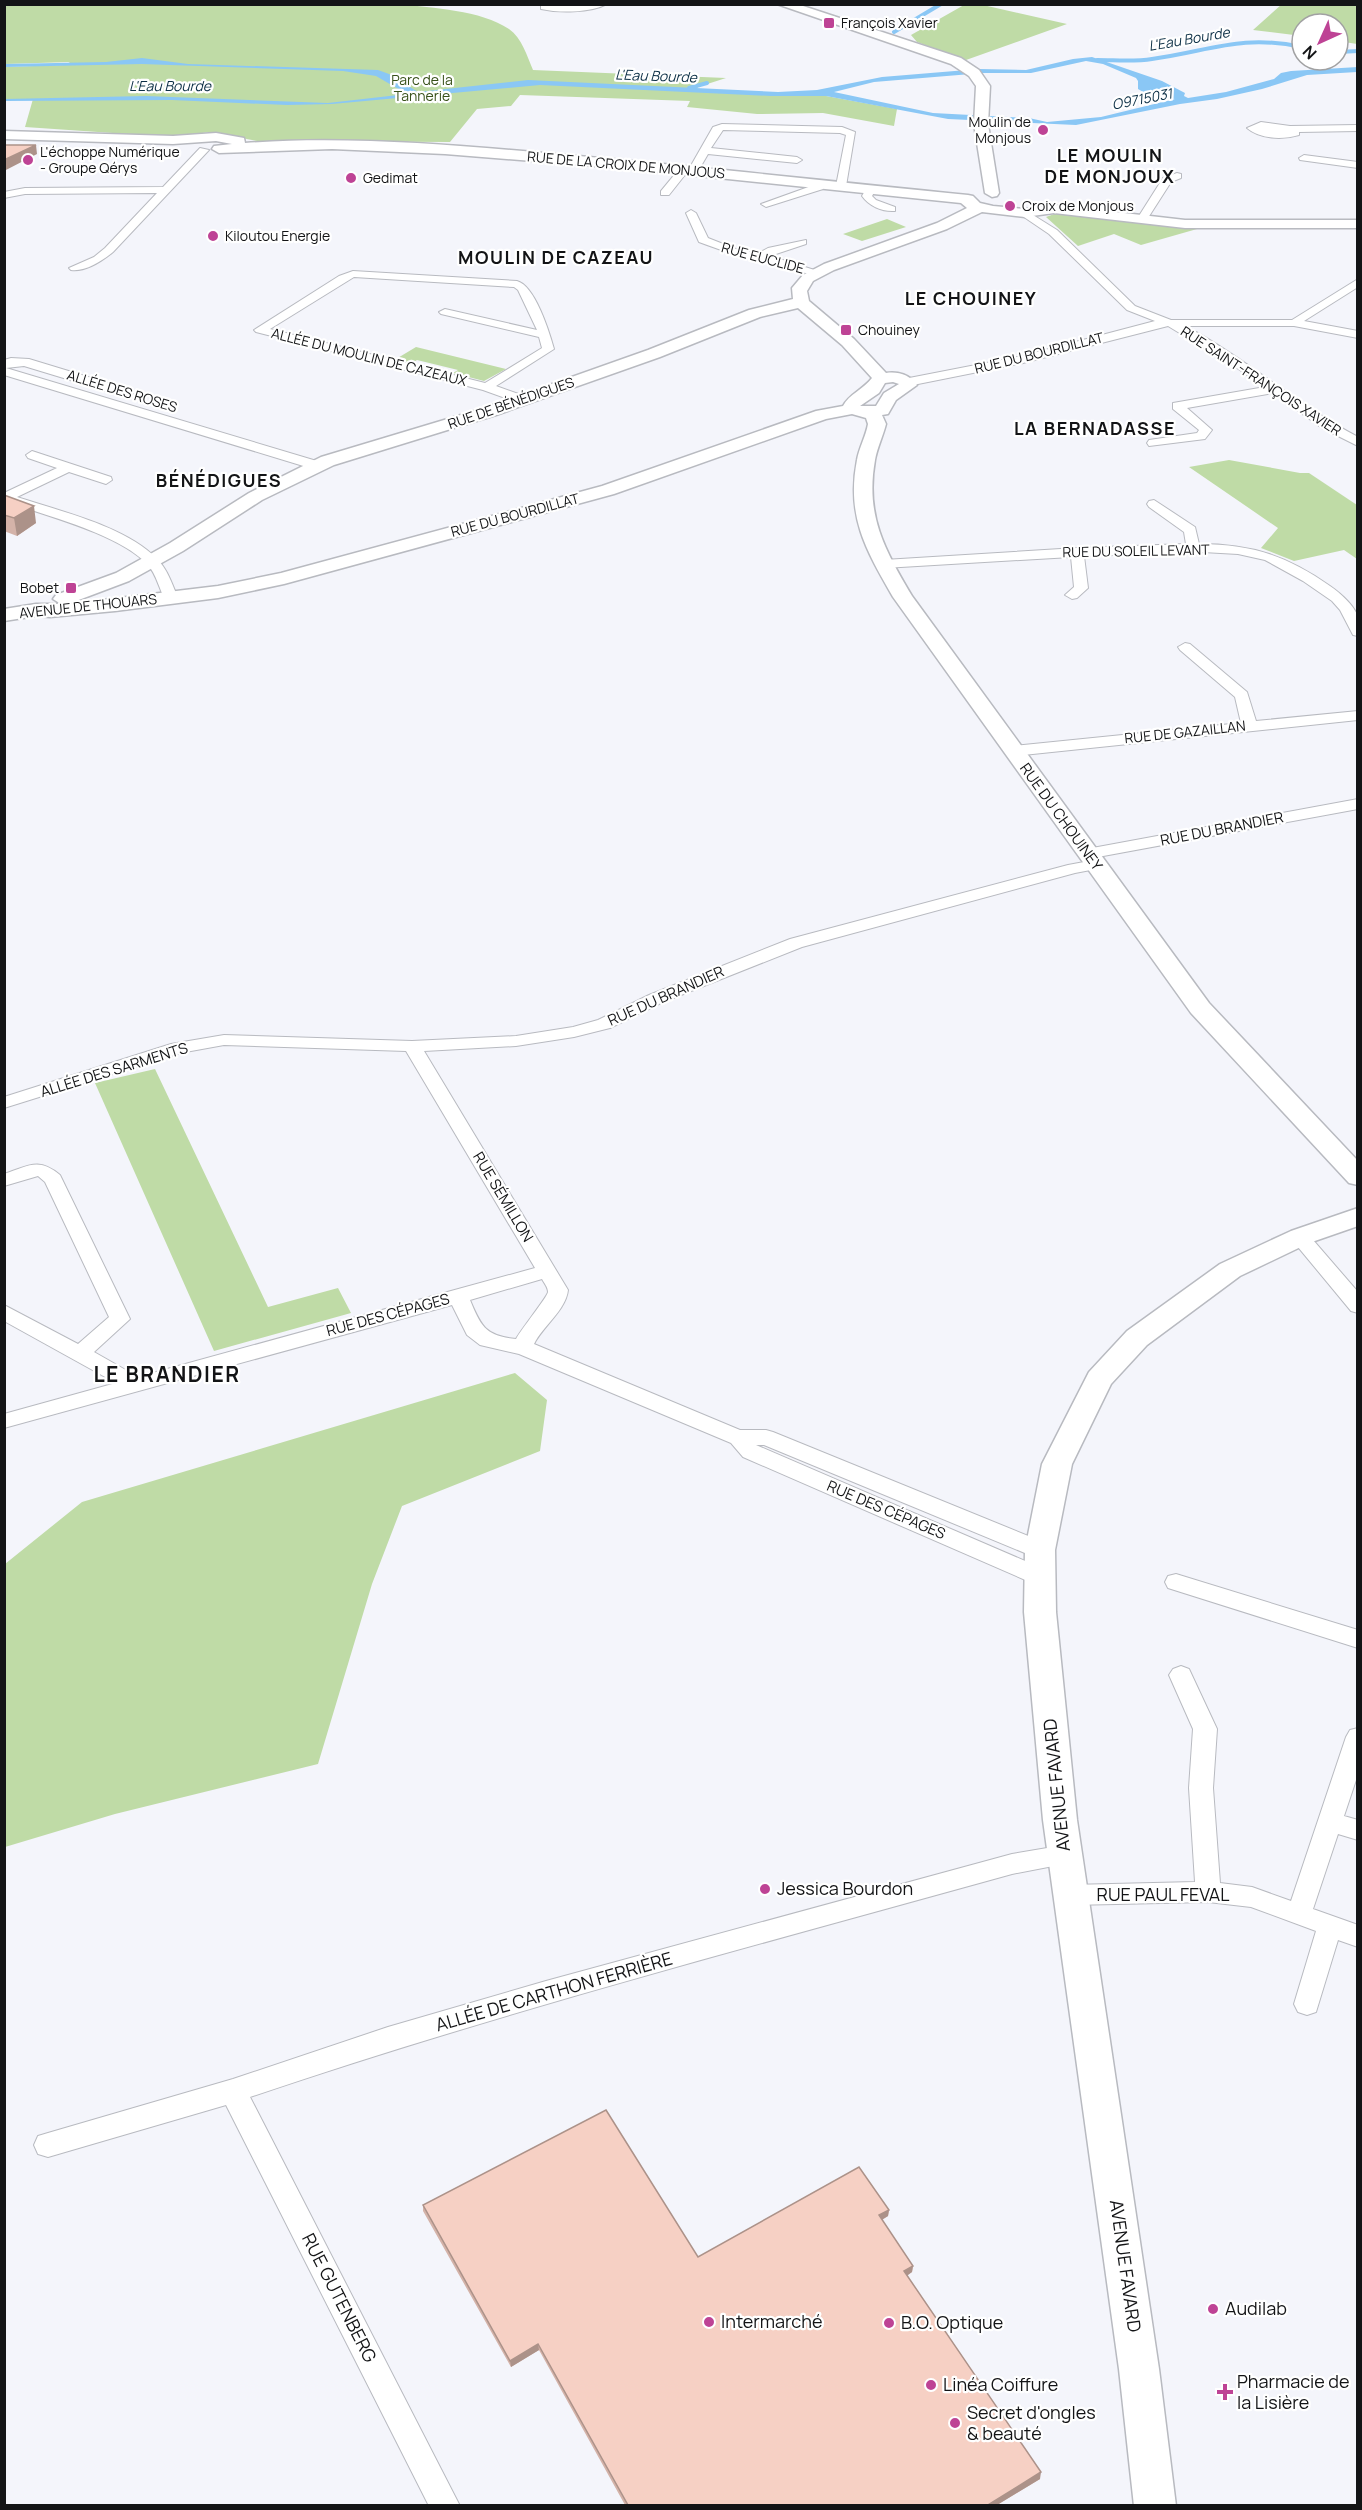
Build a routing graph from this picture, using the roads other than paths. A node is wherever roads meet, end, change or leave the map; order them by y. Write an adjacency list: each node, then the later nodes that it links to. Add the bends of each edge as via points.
1 (546, 4): 4 (street, via 544,7)
2 (603, 4): 4 (street)
3 (783, 4): 23 (street, via 942,58 970,73 983,86 982,121)
4 (559, 6)
5 (1358, 128): 6 (street)
6 (1289, 129)
7 (4, 135): 9 (street)
8 (4, 140): 9 (street)
9 (191, 142): 10 (street, via 210,136); 11 (street)
10 (223, 144): 11 (street); 16 (street, RUE DE LA CROIX DE MONJOUS, via 427,147)
11 (204, 150): 21 (street)
12 (706, 151): 14 (street); 16 (street); 19 (street, via 717,129 722,127 846,131 851,136)
13 (1304, 158): 15 (street)
14 (797, 160)
15 (1358, 165)
16 (688, 171): 18 (street, RUE DE LA CROIX DE MONJOUS); 22 (street)
17 (1177, 176): 31 (street, via 1167,180)
18 (820, 184): 19 (street, RUE DE LA CROIX DE MONJOUS); 27 (street)
19 (841, 186): 20 (street, RUE DE LA CROIX DE MONJOUS)
20 (871, 189): 26 (street, RUE DE LA CROIX DE MONJOUS); 28 (street, via 867,196 872,202)
21 (165, 190): 25 (street, via 25,191); 35 (street, via 109,250)
22 (665, 193)
23 (992, 193): 24 (street); 26 (street, via 980,193)
24 (1007, 194)
25 (4, 195)
26 (974, 203): 30 (street, RUE DE LA CROIX DE MONJOUS); 36 (street, via 933,229)
27 (766, 204)
28 (891, 210)
29 (691, 213): 34 (street, RUE EUCLIDE, via 703,240 739,254)
30 (1025, 213): 31 (street, via 1036,202 1054,209); 39 (street, RUE SAINT-FRANÇOIS XAVIER, via 1053,232)
31 (1143, 217): 32 (street, via 1185,224)
32 (1358, 224)
33 (802, 242): 34 (street)
34 (761, 257): 36 (street, RUE EUCLIDE)
35 (75, 268)
36 (818, 273): 38 (street, via 800,288)
37 (1357, 282): 42 (street)
38 (801, 303): 48 (street, via 854,347); 52 (street, RUE DE BÉNÉDIGUES, via 768,308)
39 (1131, 308): 41 (street, RUE SAINT-FRANÇOIS XAVIER); 43 (street, via 1135,317)
40 (445, 312): 44 (street, via 534,334)
41 (1170, 323): 42 (street); 43 (street, RUE DU BOURDILLAT); 51 (street, RUE SAINT-FRANÇOIS XAVIER)
42 (1294, 323): 45 (street)
43 (1129, 331): 49 (street, RUE DU BOURDILLAT, via 1023,359)
44 (544, 333): 50 (street, via 548,345 545,352); 50 (street, ALLÉE DU MOULIN DE CAZEAUX, via 523,288 517,284 368,273 343,278 260,330)
45 (1358, 335)
46 (4, 365): 53 (street, ALLÉE DES ROSES, via 25,362)
47 (4, 370): 58 (street, ALLÉE DES ROSES)
48 (881, 378): 49 (street); 55 (street, via 851,405)
49 (908, 382): 56 (street, via 882,410)
50 (492, 384): 52 (street, ALLÉE DU MOULIN DE CAZEAUX); 54 (street, ALLÉE DU MOULIN DE CAZEAUX)
51 (1275, 389): 59 (street, RUE SAINT-FRANÇOIS XAVIER); 60 (street, via 1177,406 1206,430 1202,436)
52 (546, 391): 54 (street, RUE DE BÉNÉDIGUES)
53 (139, 397)
54 (523, 400): 62 (street, RUE DE BÉNÉDIGUES)
55 (852, 409): 56 (street); 72 (street, RUE DU BOURDILLAT, via 822,415 608,490 284,578)
56 (872, 413): 70 (street, RUE DU CHOUINEY, via 877,424 869,444 861,498 869,536)
57 (223, 423): 58 (street)
58 (211, 432): 62 (street, ALLÉE DES ROSES)
59 (1358, 442)
60 (1153, 443)
61 (32, 455): 63 (street)
62 (315, 465): 69 (street, RUE DE BÉNÉDIGUES, via 255,497)
63 (69, 467): 64 (street); 65 (street)
64 (106, 480)
65 (6, 497): 69 (street, via 116,538)
66 (1154, 504): 67 (street, via 1190,530)
67 (1193, 548): 68 (street, RUE DU SOLEIL LEVANT); 75 (street, RUE DU SOLEIL LEVANT, via 1236,551 1281,561 1340,601)
68 (1077, 552): 70 (street, RUE DU SOLEIL LEVANT); 71 (street, via 1080,588)
69 (154, 562): 72 (street); 73 (street, RUE DE BÉNÉDIGUES)
70 (884, 564): 79 (street, RUE DU CHOUINEY, via 909,606)
71 (1072, 595)
72 (171, 598): 73 (street, AVENUE DE THOUARS)
73 (36, 610): 74 (street, AVENUE DE THOUARS)
74 (4, 615)
75 (1358, 632)
76 (1185, 647): 78 (street, via 1242,695)
77 (1358, 715): 78 (street, RUE DE GAZAILLAN)
78 (1249, 725): 79 (street, RUE DE GAZAILLAN)
79 (1013, 751): 81 (street, RUE DU CHOUINEY)
80 (1358, 804): 81 (street, RUE DU BRANDIER)
81 (1091, 859): 83 (street, RUE DU BRANDIER, via 1074,868 796,943 655,999 604,1024 516,1041); 85 (street, RUE DU CHOUINEY, via 1200,1008)
82 (224, 1040): 83 (street, RUE DU BRANDIER); 84 (street, ALLÉE DES SARMENTS, via 177,1048)
83 (412, 1046): 89 (street, RUE SÉMILLON)
84 (4, 1103)
85 (1358, 1177)
86 (4, 1180): 94 (street, via 41,1169 52,1179 120,1319)
87 (1358, 1216): 88 (street, AVENUE FAVARD)
88 (1300, 1237): 91 (street); 97 (street, AVENUE FAVARD, via 1230,1270 1175,1308 1137,1338 1099,1379 1057,1464)
89 (546, 1271): 90 (street); 93 (street, RUE SÉMILLON, via 558,1290 557,1298)
90 (459, 1297): 93 (street, RUE DES CÉPAGES, via 480,1337 489,1344); 95 (street, RUE DES CÉPAGES)
91 (1358, 1305)
92 (4, 1312): 94 (street)
93 (522, 1347): 97 (street, RUE DES CÉPAGES, via 738,1438 750,1452)
94 (80, 1353): 95 (street)
95 (135, 1384): 96 (street, RUE DES CÉPAGES)
96 (4, 1421)
97 (1039, 1563): 104 (street, AVENUE FAVARD)
98 (1176, 1582): 99 (street)
99 (1358, 1639)
100 (1180, 1675): 105 (street, via 1205,1729 1201,1788)
101 (1358, 1737): 102 (street)
102 (1330, 1821): 103 (street); 107 (street)
103 (1358, 1830)
104 (1065, 1855): 106 (street, AVENUE FAVARD); 111 (street, ALLÉE DE CARTHON FERRIÈRE, via 1012,1864 546,1992)
105 (1208, 1892): 106 (street, RUE PAUL FEVAL); 107 (street, RUE PAUL FEVAL, via 1252,1897)
106 (1071, 1895): 114 (street, AVENUE FAVARD)
107 (1299, 1914): 108 (street, RUE PAUL FEVAL)
108 (1330, 1925): 109 (street, RUE PAUL FEVAL); 110 (street)
109 (1358, 1936)
110 (1307, 2004)
111 (233, 2091): 112 (street, ALLÉE DE CARTHON FERRIÈRE); 113 (street, RUE GUTENBERG)
112 (48, 2145)
113 (446, 2505)
114 (1155, 2505)

